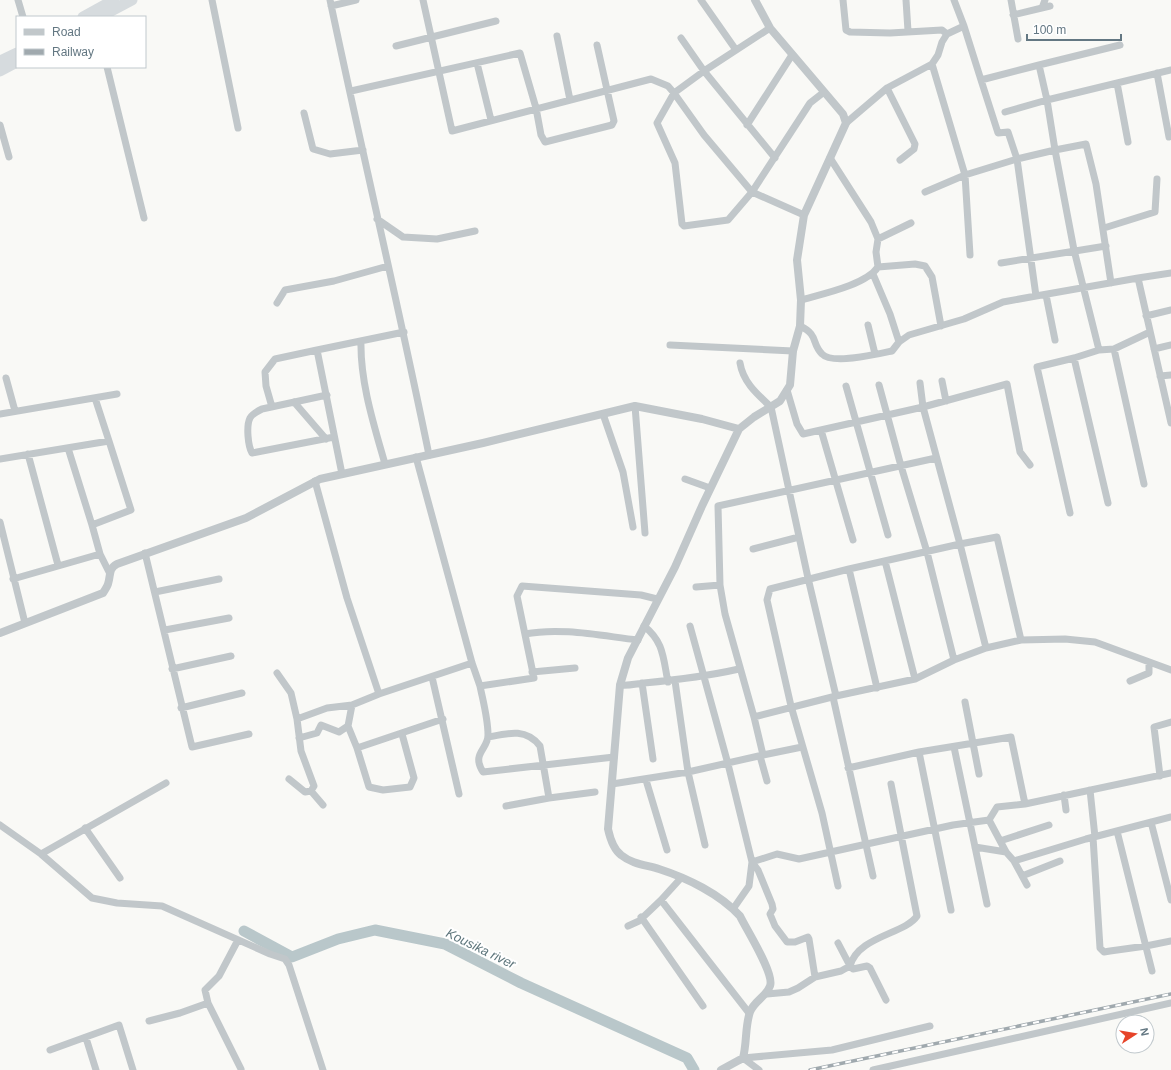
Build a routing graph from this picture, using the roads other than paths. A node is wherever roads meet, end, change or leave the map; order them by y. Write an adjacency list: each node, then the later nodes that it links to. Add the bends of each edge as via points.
1 (18, 0): 16 (street)
2 (114, 0): 17 (highway)
3 (212, 0): 60 (street)
4 (356, 0): 13 (street)
5 (423, 0): 23 (street)
6 (701, 0): 30 (street)
7 (755, 0): 20 (street)
8 (843, 0): 21 (street, via 846,30 872,33)
9 (906, 0): 21 (street)
10 (954, 0): 19 (street)
11 (1011, 0): 15 (street)
12 (129, 2): 17 (highway)
13 (330, 3): 47 (street)
14 (1047, 3): 15 (street, via 1042,8)
15 (1014, 15): 26 (street)
16 (23, 16)
17 (92, 16)
18 (496, 21): 23 (street)
19 (964, 26): 22 (street); 44 (street)
20 (770, 28): 30 (street); 32 (street)
21 (908, 31): 22 (street, via 942,30)
22 (947, 34): 36 (street)
23 (431, 36): 29 (street); 42 (street)
24 (557, 36): 51 (street)
25 (681, 38): 40 (street)
26 (1018, 39)
27 (597, 45): 48 (street)
28 (1120, 45): 37 (street)
29 (396, 46)
30 (736, 50): 40 (street)
31 (16, 52): 33 (highway)
32 (792, 55): 49 (street); 59 (street)
33 (1, 57)
34 (16, 63): 41 (highway)
35 (477, 63): 42 (street); 53 (street, via 520,53); 56 (street)
36 (932, 64): 46 (street); 70 (street)
37 (1039, 65): 44 (street); 52 (street)
38 (107, 68): 75 (street)
39 (1171, 70): 43 (street)
40 (704, 71): 50 (street); 59 (street)
41 (0, 72)
42 (439, 73): 47 (street); 56 (street, via 452,131)
43 (1157, 73): 45 (street); 61 (street)
44 (981, 80): 68 (street, via 998,133 1008,132)
45 (1117, 83): 52 (street); 62 (street)
46 (887, 88): 57 (street); 69 (street, via 916,144 914,149)
47 (351, 91): 63 (street)
48 (607, 91): 50 (street, via 651,79 668,86); 51 (street); 53 (street, via 614,121 612,125 545,142 541,135)
49 (824, 92): 57 (street, via 843,114); 66 (street, via 810,103)
50 (674, 93): 72 (street, via 704,135); 72 (street, via 657,123 675,163 682,224 684,226 728,220)
51 (570, 100): 53 (street)
52 (1047, 100): 54 (street); 64 (street)
53 (536, 108): 56 (street)
54 (1005, 112)
55 (304, 113): 63 (street, via 313,149 330,154)
56 (490, 120)
57 (846, 123): 67 (street)
58 (0, 125): 65 (street)
59 (747, 125): 66 (street)
60 (238, 128)
61 (1169, 137)
62 (1128, 142)
63 (363, 150): 76 (street)
64 (1055, 150): 68 (street); 78 (street, via 1086,144); 82 (street)
65 (9, 157)
66 (775, 158): 72 (street)
67 (830, 158): 74 (street); 80 (street, via 871,222)
68 (1017, 159): 70 (street); 84 (street)
69 (900, 160)
70 (965, 175): 73 (street); 83 (street)
71 (1157, 179): 78 (street, via 1155,212)
72 (752, 192): 74 (street)
73 (925, 192)
74 (804, 215): 95 (street, via 798,260)
75 (144, 218)
76 (377, 219): 79 (street, via 403,237 437,239); 86 (street)
77 (911, 223): 80 (street)
78 (1104, 228): 81 (street)
79 (475, 231)
80 (878, 239): 87 (street)
81 (1106, 246): 82 (street); 91 (street)
82 (1074, 250): 84 (street); 92 (street)
83 (970, 255)
84 (1031, 257): 85 (street); 94 (street)
85 (1001, 263)
86 (388, 266): 96 (street, via 334,281 285,290); 102 (street)
87 (878, 267): 89 (street); 101 (street, via 915,264 925,266 932,277)
88 (1171, 273): 90 (street)
89 (873, 274): 95 (street, via 838,289); 106 (street)
90 (1138, 278): 91 (street); 98 (street)
91 (1111, 283): 92 (street)
92 (1083, 289): 93 (street); 113 (street)
93 (1046, 295): 94 (street); 104 (street)
94 (1036, 296): 101 (street, via 1003,302)
95 (801, 300): 100 (street)
96 (277, 303)
97 (1171, 310): 98 (street)
98 (1146, 316): 103 (street)
99 (868, 325): 114 (street)
100 (800, 326): 112 (street); 114 (street, via 812,334 821,354 825,356 860,358)
101 (941, 326): 106 (street, via 909,335)
102 (404, 332): 105 (street); 148 (street)
103 (1150, 332): 109 (street); 110 (street)
104 (1055, 340)
105 (360, 341): 111 (street); 152 (street, via 360,357)
106 (899, 342): 114 (street, via 892,351)
107 (1171, 345): 110 (street)
108 (670, 346): 112 (street)
109 (1114, 349): 113 (street); 160 (street)
110 (1154, 349): 118 (street)
111 (317, 350): 126 (street); 132 (street, via 275,359 270,365 265,372)
112 (794, 350): 124 (street, via 790,385)
113 (1099, 350): 115 (street)
114 (875, 354)
115 (1074, 358): 163 (street); 164 (street, via 1036,369)
116 (740, 363): 131 (street, via 741,373 754,391)
117 (1171, 375): 118 (street)
118 (1160, 376): 135 (street)
119 (6, 378): 134 (street)
120 (942, 381): 128 (street)
121 (920, 383): 133 (street)
122 (879, 385): 138 (street)
123 (846, 386): 139 (street)
124 (787, 390): 131 (street, via 780,401); 142 (street, via 797,424 803,434)
125 (117, 394): 127 (street)
126 (326, 394): 129 (street); 143 (street)
127 (95, 398): 134 (street); 145 (street)
128 (946, 401): 133 (street); 154 (street, via 1007,384 1020,452)
129 (294, 402): 132 (street); 144 (street)
130 (635, 406): 137 (street); 141 (street); 168 (street)
131 (771, 406): 141 (street); 162 (street)
132 (272, 407): 144 (street, via 262,409 249,419 249,443 252,453)
133 (923, 407): 138 (street); 150 (street)
134 (15, 411): 136 (street)
135 (1170, 413): 140 (street)
136 (0, 414)
137 (603, 414): 148 (street); 167 (street, via 623,472)
138 (887, 415): 139 (street); 153 (street)
139 (855, 422): 142 (street); 156 (street)
140 (1171, 423)
141 (739, 429): 161 (street)
142 (821, 430): 159 (street)
143 (334, 437): 144 (street); 155 (street)
144 (326, 439)
145 (109, 441): 146 (street); 166 (street, via 131,510)
146 (68, 448): 147 (street); 166 (street)
147 (28, 454): 151 (street); 180 (street)
148 (429, 454): 149 (street)
149 (416, 458): 152 (street); 203 (street)
150 (936, 458): 153 (street); 172 (street)
151 (0, 459)
152 (385, 464): 155 (street)
153 (901, 466): 156 (street); 174 (street)
154 (1030, 466)
155 (342, 474): 158 (street)
156 (870, 474): 159 (street); 169 (street)
157 (685, 479): 161 (street)
158 (315, 481): 175 (street, via 246,518); 220 (street, via 347,598)
159 (835, 481): 162 (street); 171 (street)
160 (1144, 484)
161 (710, 488): 189 (street, via 675,567)
162 (788, 490): 170 (street); 186 (street, via 718,506)
163 (1108, 503)
164 (1070, 513)
165 (0, 522): 177 (street)
166 (92, 525): 176 (street)
167 (633, 527)
168 (645, 533)
169 (888, 536)
170 (799, 537): 173 (street); 183 (street)
171 (853, 540)
172 (960, 544): 174 (street); 198 (street, via 997,537); 199 (street)
173 (753, 549)
174 (927, 552): 178 (street); 201 (street)
175 (145, 553): 182 (street, via 113,566); 188 (street)
176 (100, 554): 180 (street); 182 (street)
177 (8, 560): 179 (street); 184 (street)
178 (885, 561): 181 (street); 212 (street)
179 (0, 562)
180 (58, 565): 184 (street)
181 (849, 568): 183 (street); 218 (street)
182 (109, 572): 191 (street, via 108,584 103,593)
183 (808, 578): 221 (street); 224 (street, via 770,589 767,600)
184 (13, 579): 191 (street)
185 (219, 579): 188 (street)
186 (720, 585): 187 (street); 206 (street)
187 (696, 587)
188 (155, 592): 194 (street)
189 (657, 600): 192 (street); 196 (street, via 641,595 522,586 517,596)
190 (229, 618): 194 (street)
191 (25, 623): 195 (street)
192 (644, 626): 197 (street); 213 (street, via 660,642)
193 (690, 626): 210 (street)
194 (165, 630): 205 (street)
195 (0, 633)
196 (525, 634): 197 (street, via 567,632); 208 (street)
197 (638, 640): 216 (street, via 628,658)
198 (1021, 640): 199 (street); 202 (street, via 1065,639 1095,642)
199 (986, 648): 201 (street)
200 (231, 656): 205 (street)
201 (954, 660): 212 (street)
202 (1149, 662): 207 (street); 214 (street, via 1149,673)
203 (472, 663): 211 (street); 217 (street)
204 (575, 668): 208 (street)
205 (172, 669): 225 (street)
206 (739, 669): 210 (street); 226 (street)
207 (1171, 670)
208 (532, 672): 217 (street, via 534,678)
209 (277, 673): 227 (street, via 291,693)
210 (704, 676): 213 (street); 243 (street)
211 (432, 677): 220 (street); 228 (street)
212 (915, 679): 218 (street)
213 (671, 681): 215 (street); 246 (street)
214 (1130, 681)
215 (642, 683): 216 (street); 242 (street)
216 (620, 685): 241 (street)
217 (480, 686): 233 (street)
218 (877, 688): 221 (street)
219 (242, 693): 225 (street)
220 (379, 694): 223 (street)
221 (835, 697): 224 (street); 245 (street)
222 (965, 702): 235 (street)
223 (352, 705): 227 (street, via 327,708); 230 (street)
224 (791, 706): 226 (street); 236 (street)
225 (182, 708): 231 (street, via 192,747)
226 (754, 717): 240 (street)
227 (297, 719): 234 (street)
228 (443, 719): 232 (street); 259 (street)
229 (1171, 722): 249 (street, via 1154,727)
230 (348, 726): 234 (street, via 338,732 321,725 317,734); 238 (street)
231 (249, 734)
232 (402, 734): 238 (street); 238 (street, via 414,778 410,787 383,790 369,787)
233 (489, 737): 244 (street, via 521,732 530,735 540,746); 244 (street, via 478,756 479,767 483,772)
234 (299, 738): 257 (street, via 314,786)
235 (973, 744): 237 (street); 248 (street); 262 (street, via 1011,737)
236 (802, 747): 240 (street); 282 (street, via 822,814)
237 (954, 747): 239 (street); 268 (street)
238 (358, 748)
239 (919, 752): 245 (street); 273 (street)
240 (761, 755): 243 (street); 252 (street)
241 (614, 757): 244 (street); 254 (street)
242 (653, 759)
243 (728, 764): 246 (street); 287 (street)
244 (544, 765): 261 (street)
245 (848, 768): 278 (street)
246 (688, 772): 251 (street); 279 (street)
247 (1171, 773): 249 (street)
248 (979, 774)
249 (1160, 776): 256 (street)
250 (289, 779): 257 (street, via 305,792)
251 (646, 780): 254 (street); 281 (street)
252 (767, 781)
253 (166, 783): 272 (street)
254 (612, 784): 291 (street, via 608,829 612,843 620,855 634,863)
255 (891, 784): 275 (street)
256 (1090, 790): 260 (street); 276 (street)
257 (311, 791): 263 (street)
258 (595, 792): 261 (street)
259 (459, 794)
260 (1064, 795): 262 (street); 265 (street)
261 (549, 798): 264 (street)
262 (1025, 804): 267 (street, via 997,807)
263 (323, 805)
264 (506, 806)
265 (1066, 810)
266 (1171, 816): 269 (street)
267 (989, 820): 268 (street); 277 (street)
268 (970, 822): 273 (street); 280 (street)
269 (1151, 822): 274 (street); 295 (street)
270 (0, 825): 284 (street)
271 (1049, 825): 277 (street)
272 (85, 828): 284 (street); 290 (street)
273 (935, 830): 275 (street); 298 (street)
274 (1117, 831): 276 (street); 304 (street)
275 (902, 836): 278 (street); 305 (street, via 917,916 913,921 864,947 852,959)
276 (1094, 837): 285 (street); 304 (street, via 1100,948 1104,952)
277 (1000, 841): 283 (street)
278 (866, 844): 282 (street); 288 (street)
279 (705, 845)
280 (975, 847): 283 (street); 296 (street)
281 (667, 850)
282 (830, 852): 287 (street, via 799,859 777,854); 293 (street)
283 (1006, 852): 285 (street)
284 (41, 854): 301 (street, via 92,898 117,903 162,906)
285 (1014, 861): 289 (street)
286 (1060, 861): 289 (street)
287 (752, 862): 297 (street, via 749,886); 307 (street, via 772,904 770,914 779,933 787,942 808,937)
288 (873, 876)
289 (1022, 876): 292 (street)
290 (120, 878)
291 (681, 878): 294 (street); 297 (street, via 694,883)
292 (1027, 885)
293 (838, 886)
294 (662, 900): 299 (street); 313 (street)
295 (1171, 900)
296 (987, 904)
297 (733, 909): 308 (street, via 740,916 769,973 771,984)
298 (951, 910)
299 (641, 917): 300 (street, via 639,921); 312 (street)
300 (628, 926)
301 (238, 940): 310 (street, via 219,976 205,990); 322 (street, via 285,959 289,965)
302 (1171, 940): 304 (street)
303 (838, 943): 305 (street)
304 (1146, 946): 306 (street)
305 (850, 966): 307 (street, via 841,971); 309 (street, via 853,969 867,966 870,968)
306 (1152, 971)
307 (815, 977): 308 (street, via 789,992)
308 (767, 994): 313 (street, via 754,1004)
309 (886, 1000)
310 (208, 1003): 314 (street); 321 (street)
311 (1171, 1003): 325 (street)
312 (703, 1006)
313 (749, 1013): 318 (street)
314 (149, 1021)
315 (930, 1026): 318 (street, via 832,1050)
316 (86, 1038): 317 (street); 319 (street); 320 (street, via 119,1025)
317 (50, 1050)
318 (741, 1059): 323 (street); 324 (street)
319 (96, 1070)
320 (133, 1070)
321 (242, 1070)
322 (323, 1070)
323 (721, 1070)
324 (759, 1070)
325 (873, 1070)

